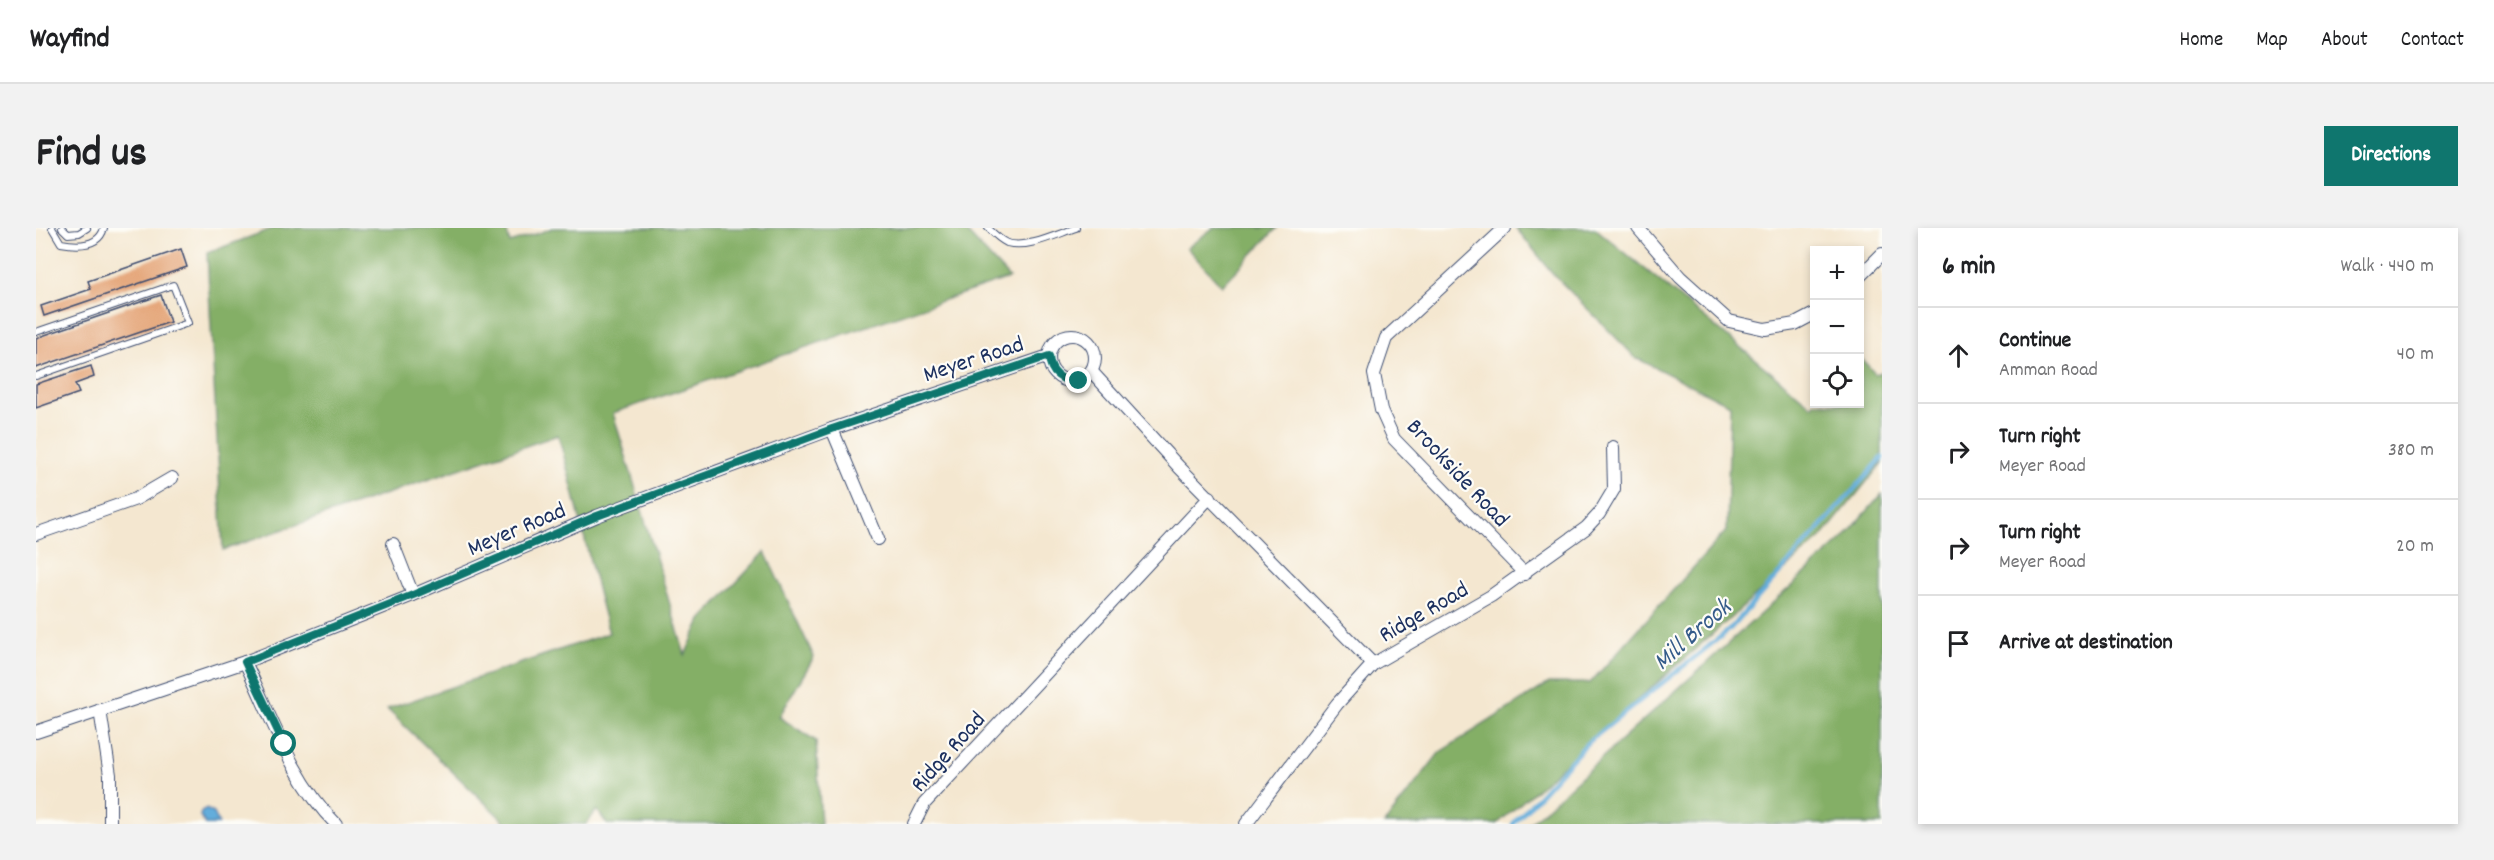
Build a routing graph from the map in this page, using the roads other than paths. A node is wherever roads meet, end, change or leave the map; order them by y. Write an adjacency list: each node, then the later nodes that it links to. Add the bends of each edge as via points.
1 (52, 228): 4 (lane, via 61,243 80,246 94,240)
2 (62, 228): 3 (lane, via 68,234)
3 (87, 228)
4 (104, 228)
5 (988, 228): 6 (lane, via 1005,242 1013,243 1026,243)
6 (1076, 228)
7 (1505, 228): 23 (street, Brookside Road, via 1386,338 1374,374 1381,410 1394,439)
8 (1638, 228): 11 (street, via 1680,277 1729,321 1765,329 1795,324)
9 (1882, 254): 10 (street)
10 (1864, 272)
11 (1810, 316)
12 (36, 332): 15 (lane, via 173,285 188,323)
13 (1049, 356): 14 (street, Meyer Road, via 1052,370 1064,380 1079,381); 14 (street, Meyer Road, via 1062,337 1077,334 1090,342 1096,357); 16 (street, Meyer Road)
14 (1092, 372): 19 (street)
15 (36, 376)
16 (832, 429): 21 (street); 24 (street, Meyer Road, via 597,516)
17 (1613, 447): 23 (street, Ridge Road, via 1614,489 1599,514)
18 (172, 478): 20 (street, via 136,499)
19 (1210, 497): 26 (street); 31 (street, Ridge Road, via 924,804)
20 (36, 534)
21 (878, 539)
22 (393, 544): 24 (street)
23 (1525, 574): 26 (street, Ridge Road)
24 (413, 595): 25 (street, Meyer Road)
25 (245, 662): 27 (street, Meyer Road); 30 (street, via 290,761)
26 (1373, 664): 32 (street, Ridge Road, via 1337,704)
27 (100, 710): 28 (street, Meyer Road); 29 (street, via 110,775)
28 (36, 732)
29 (110, 824)
30 (336, 824)
31 (914, 824)
32 (1246, 824)

